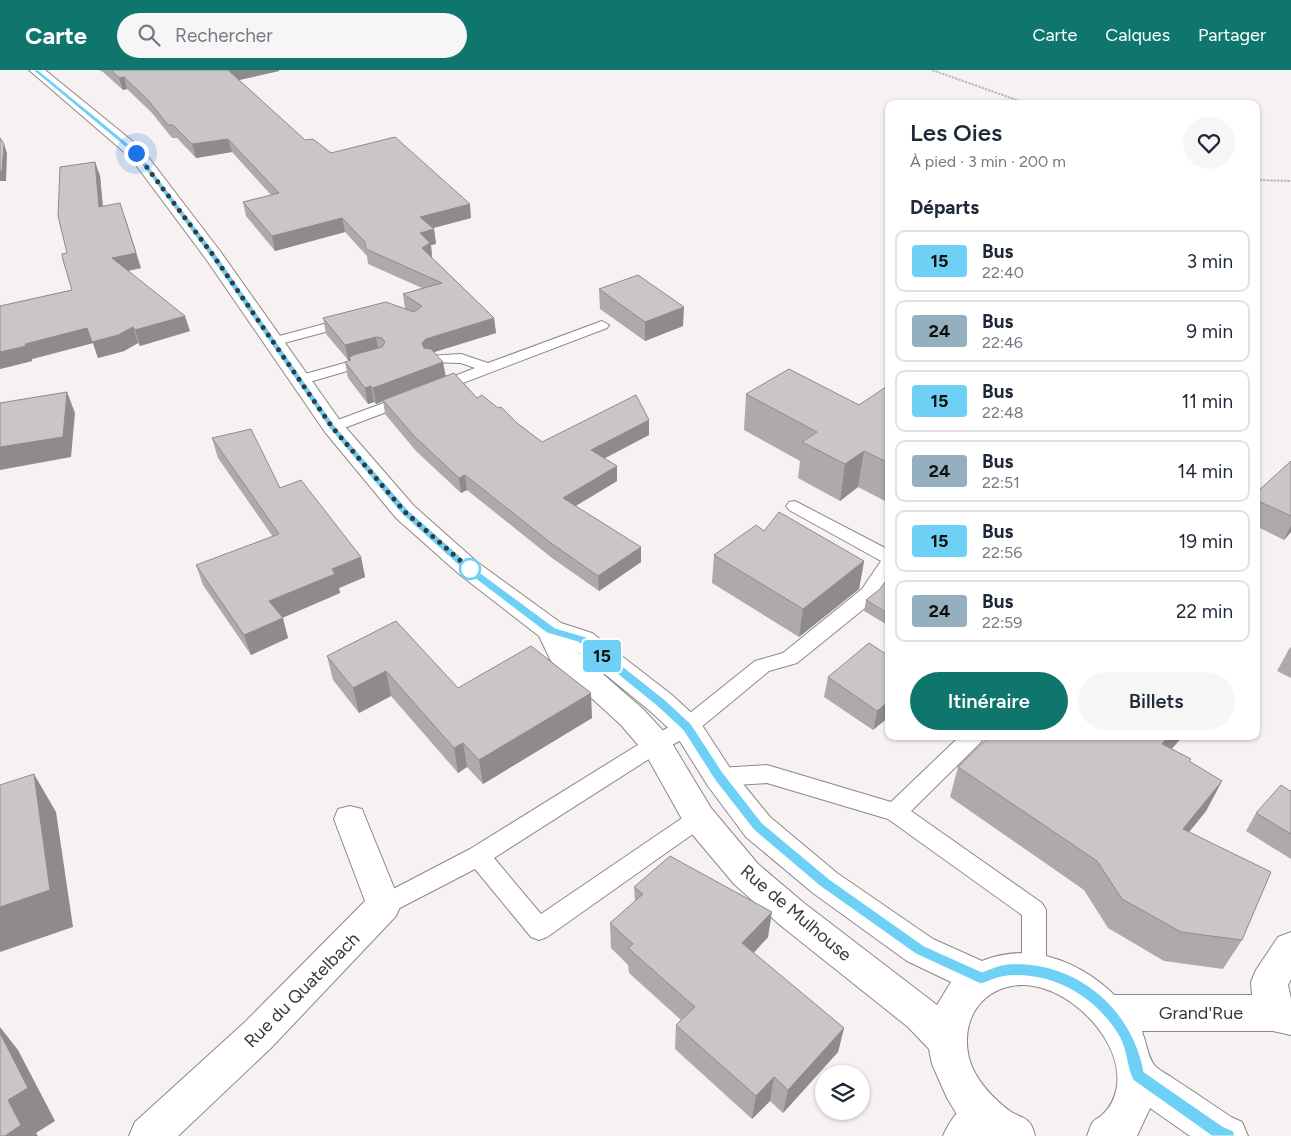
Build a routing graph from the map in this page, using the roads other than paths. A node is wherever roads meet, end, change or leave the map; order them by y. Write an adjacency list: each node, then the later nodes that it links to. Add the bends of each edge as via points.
1 (36, 70): 4 (main road, via 136,153)
2 (362, 318): 4 (lane)
3 (602, 325): 7 (lane)
4 (273, 342): 8 (main road)
5 (379, 358): 8 (lane)
6 (433, 359): 7 (lane, via 470,360)
7 (486, 369): 9 (lane)
8 (299, 380): 9 (main road)
9 (332, 427): 13 (main road, via 405,512 468,568)
10 (795, 506): 11 (lane)
11 (885, 556)
12 (885, 569): 14 (lane, via 869,594 790,658 762,666)
13 (551, 630): 14 (main road, via 582,640); 16 (main road, Rue de Mulhouse, via 561,654 632,717)
14 (687, 727): 16 (lane); 17 (main road)
15 (970, 740): 18 (lane)
16 (656, 744): 19 (main road, Rue de Mulhouse); 21 (lane)
17 (719, 777): 18 (lane, via 767,774); 25 (main road, via 758,827 825,883 920,950)
18 (895, 812): 24 (lane, via 1034,910)
19 (699, 818): 21 (lane, via 538,929); 28 (main road, Rue de Mulhouse, via 746,874 921,1015)
20 (350, 819): 22 (main road)
21 (478, 856): 22 (lane)
22 (384, 906): 31 (main road, Rue du Quatelbach, via 258,1035)
23 (1291, 948): 27 (main road, via 1269,982)
24 (1034, 970): 25 (main road, via 1005,970); 26 (main road, via 1062,978 1089,992)
25 (981, 978): 28 (main road, via 963,993 950,1015)
26 (1111, 1013): 27 (main road, Grand'Rue); 29 (main road, via 1130,1047)
27 (1282, 1015)
28 (947, 1041): 30 (main road, via 951,1066 964,1092)
29 (1137, 1076): 33 (main road, via 1134,1098 1126,1118); 34 (main road)
30 (973, 1125): 32 (main road)
31 (149, 1136)
32 (1015, 1136)
33 (1107, 1136)
34 (1228, 1136)

